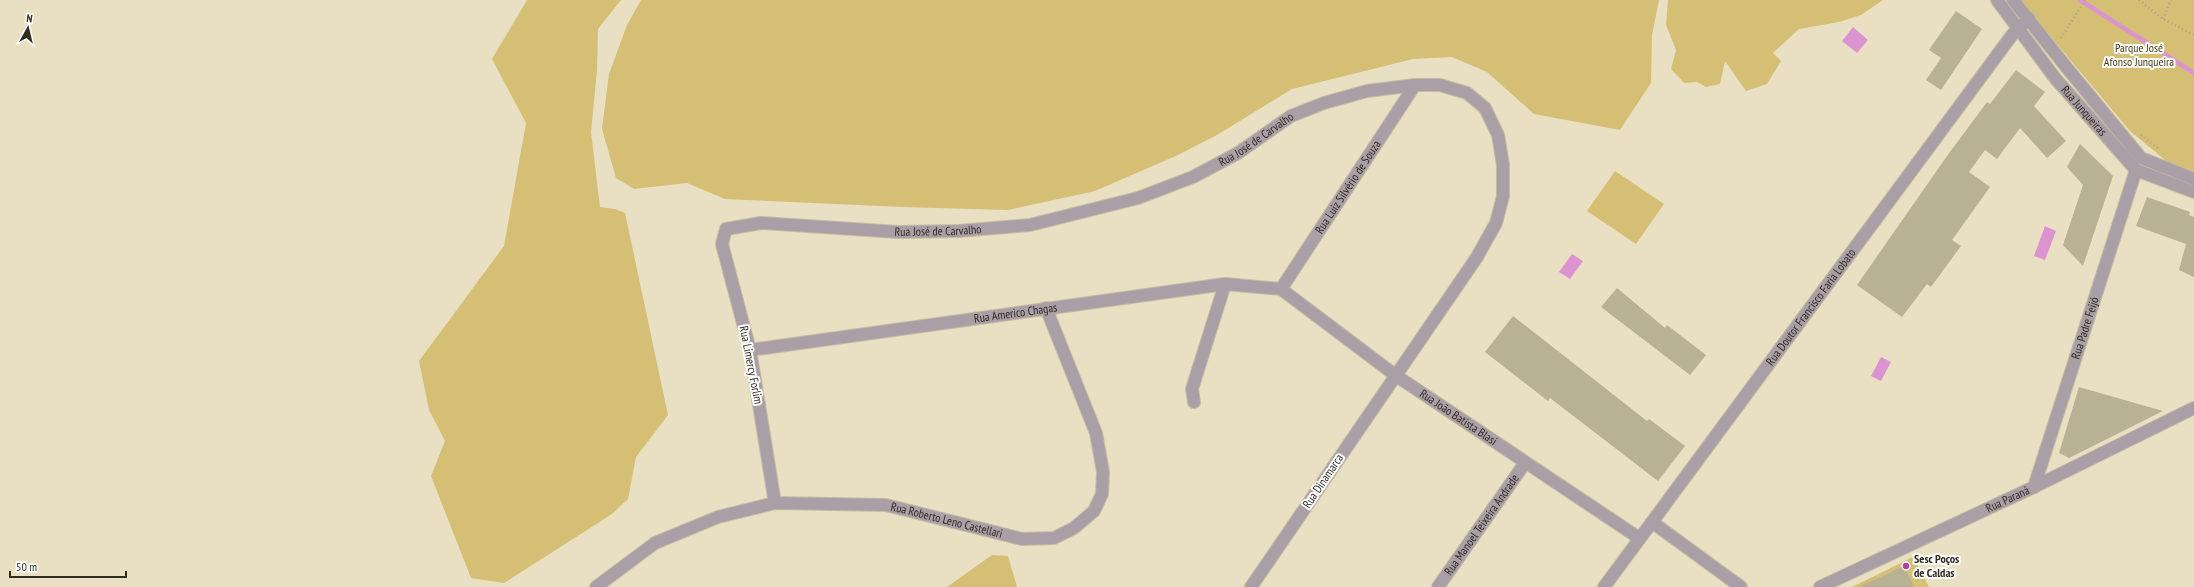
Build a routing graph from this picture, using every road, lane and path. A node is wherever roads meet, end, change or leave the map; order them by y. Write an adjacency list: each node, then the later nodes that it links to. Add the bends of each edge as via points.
1 (1997, 0): 8 (street, Rua Junqueiras)
2 (2013, 0): 6 (street, Rua Junqueiras)
3 (2085, 0): 11 (path)
4 (2139, 0): 7 (path)
5 (2171, 0): 7 (path)
6 (2029, 18): 8 (street, Rua Doutor Francisco Faria Lobato); 11 (street, Rua Junqueiras)
7 (2163, 19): 10 (path)
8 (2018, 27): 16 (street, Rua Junqueiras, via 2055,78); 30 (street, Rua Doutor Francisco Faria Lobato)
9 (2056, 34): 11 (path)
10 (2194, 35)
11 (2056, 43): 12 (path); 17 (street, Rua Junqueiras, via 2066,68 2141,158)
12 (2065, 45)
13 (1415, 85): 19 (street, Rua José de Carvalho, via 1366,91 1324,103 1291,116 1238,153 1193,177 1138,198 1030,224 959,231 898,232 761,222); 21 (street, Rua Luiz Silvério de Souza); 24 (street, Rua José de Carvalho, via 1440,85 1467,93 1485,108 1498,135 1504,166 1503,196 1496,223 1477,257)
14 (2139, 133): 15 (path)
15 (2161, 151)
16 (2136, 170): 18 (street, Rua Junqueiras); 28 (street, Rua Padre Feijó)
17 (2194, 179)
18 (2194, 192)
19 (726, 229): 23 (street, Rua Limercy Forlim, via 722,244)
20 (1225, 284): 21 (street, Rua Americo Chagas); 22 (street, Rua Americo Chagas); 25 (street, via 1192,389)
21 (1281, 290): 24 (street, Rua João Batista Blasi)
22 (1046, 308): 23 (street, Rua Americo Chagas); 29 (street, Rua Roberto Leno Castellari, via 1096,433 1103,472 1102,494 1094,511 1074,528 1054,538 1022,539 886,505)
23 (750, 350): 29 (street, Rua Limercy Forlim)
24 (1395, 375): 27 (street, Rua João Batista Blasi); 33 (street, Rua Dinamarca)
25 (1194, 402)
26 (2194, 408): 28 (street, Rua Paraná)
27 (1525, 463): 31 (street, Rua João Batista Blasi); 34 (street, Rua Manoel Teixeira Andrade)
28 (2034, 487): 37 (street, Rua Paraná)
29 (775, 503): 32 (street, Rua Roberto Leno Castellari, via 718,517 655,543)
30 (1652, 522): 31 (street, Rua Doutor Francisco Faria Lobato); 36 (street)
31 (1639, 538): 35 (street, Rua Doutor Francisco Faria Lobato)
32 (596, 587)
33 (1251, 587)
34 (1438, 587)
35 (1604, 587)
36 (1741, 587)
37 (1820, 587)

